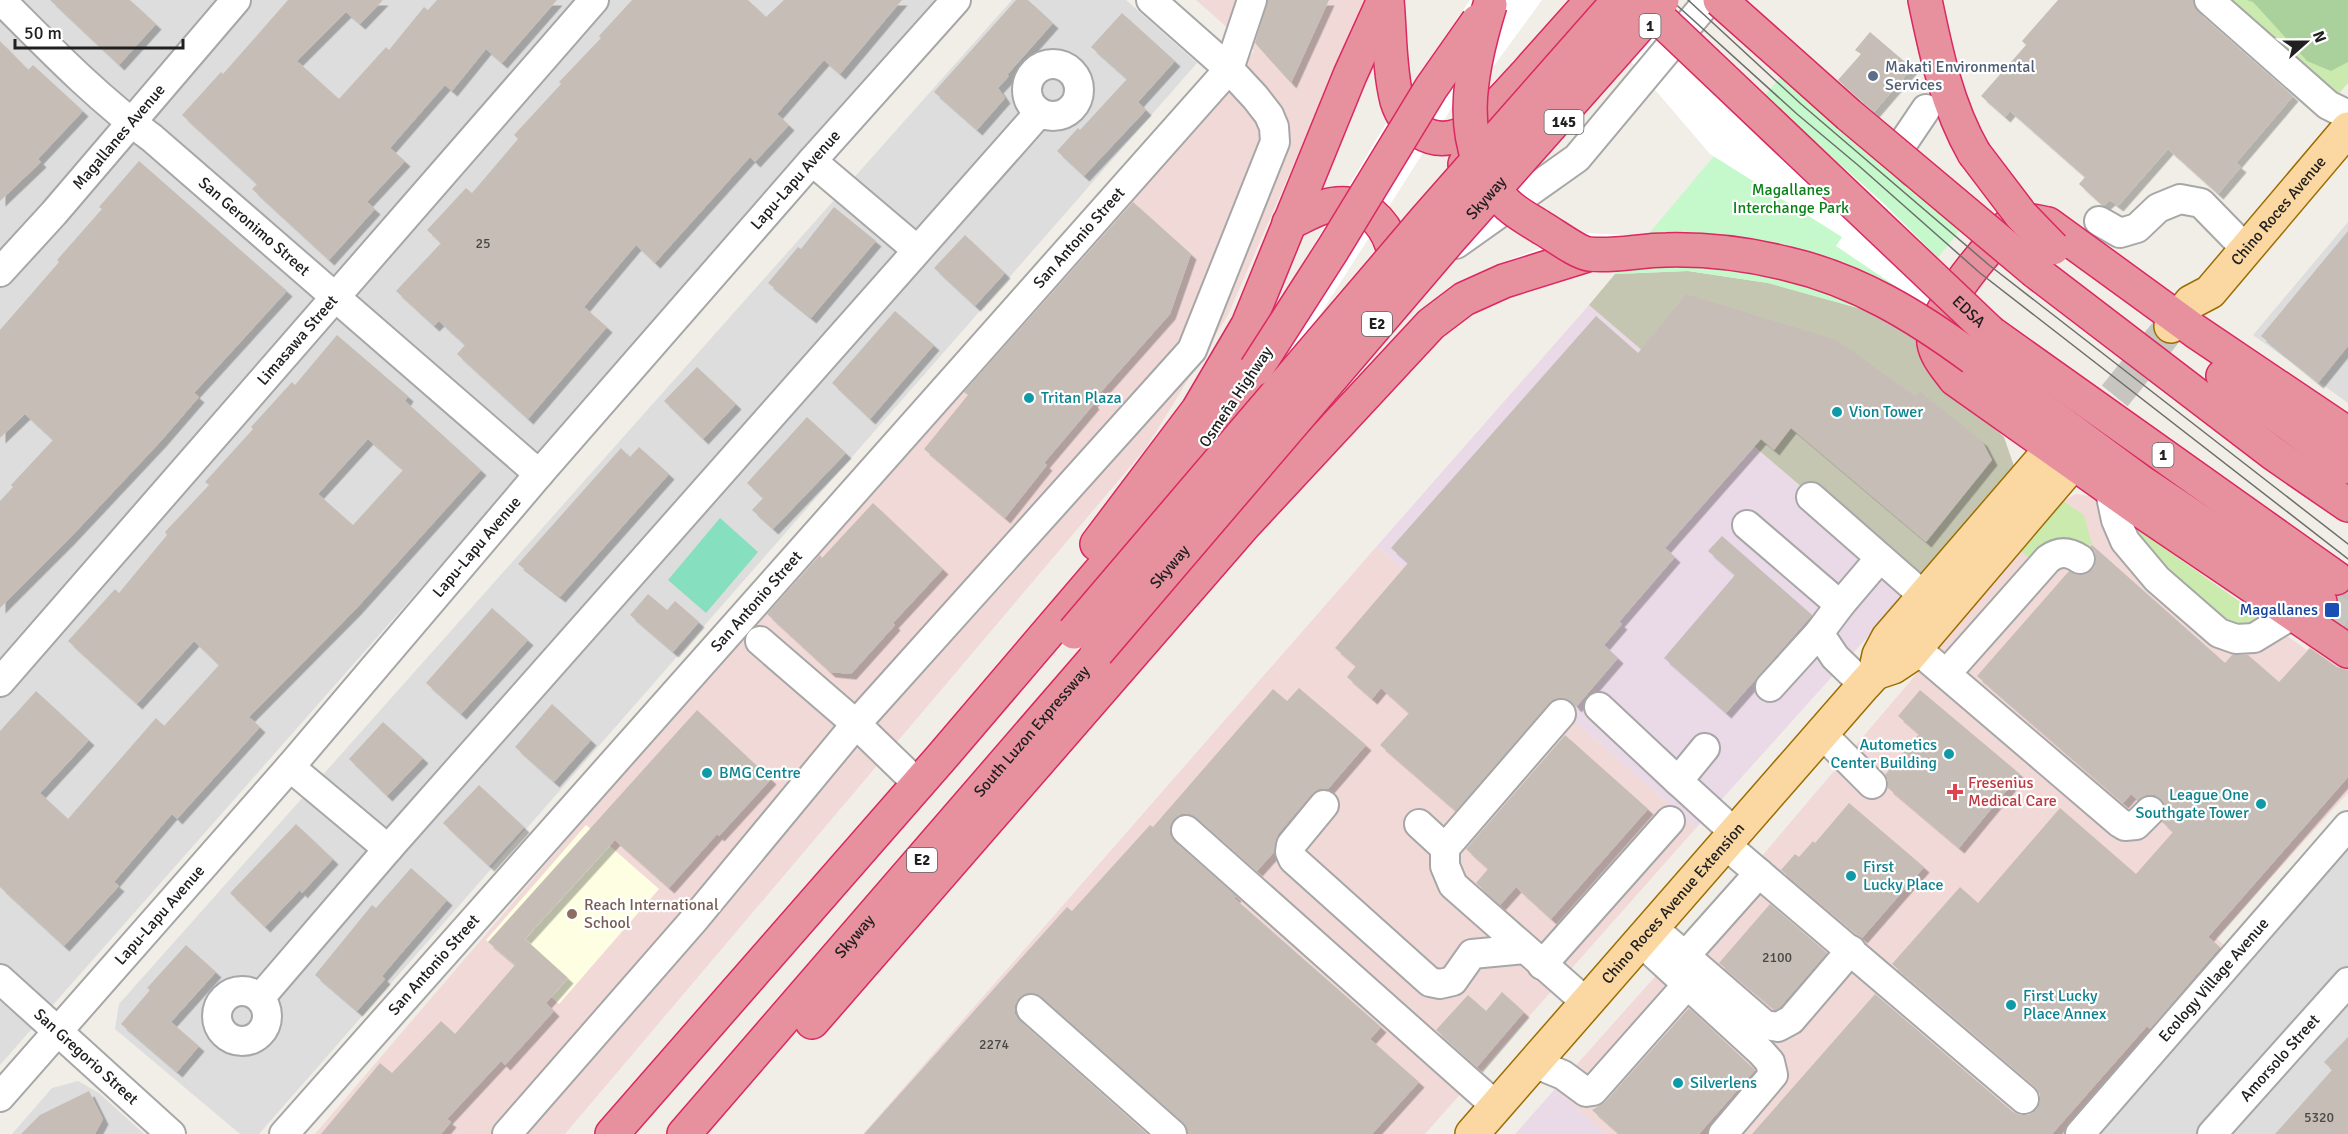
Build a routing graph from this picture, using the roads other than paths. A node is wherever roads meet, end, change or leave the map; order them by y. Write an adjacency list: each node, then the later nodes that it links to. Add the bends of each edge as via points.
1 (1, 0): 23 (street, San Geronimo Street)
2 (236, 0): 23 (street, Magallanes Avenue)
3 (594, 0): 36 (street, Limasawa Street)
4 (956, 0): 25 (street, Lapu-Lapu Avenue)
5 (1151, 0): 19 (street)
6 (1252, 0): 19 (street)
7 (1385, 0): 20 (highway, via 1398,102 1420,134 1438,139 1457,136); 27 (highway)
8 (1592, 0): 20 (highway)
9 (1605, 0): 18 (highway, 1, bridge)
10 (1619, 0): 102 (highway, Skyway / E2, bridge, via 1426,219)
11 (1640, 0): 18 (highway, EDSA / 1, bridge)
12 (1662, 0): 103 (highway, Skyway / E2, bridge, via 1450,239)
13 (1672, 0): 29 (main road, 145)
14 (1709, 0): 29 (street, via 1576,158)
15 (1720, 0): 33 (highway, bridge, via 1849,116)
16 (1925, 0): 33 (highway, bridge, via 1940,72 1961,132 2021,215)
17 (2210, 0): 24 (street, via 2328,105)
18 (1694, 52): 39 (highway, EDSA / 1, bridge)
19 (1229, 69): 65 (street, via 1269,115 1275,142 1192,350); 99 (street, San Antonio Street)
20 (1499, 103): 35 (highway)
21 (1926, 110): 28 (street, via 1899,149 1907,166)
22 (1039, 112): 31 (street)
23 (131, 123): 34 (street, Magallanes Avenue); 36 (street, San Geronimo Street)
24 (2344, 138): 30 (main road, Chino Roces Avenue)
25 (812, 161): 31 (street); 43 (street, Lapu-Lapu Avenue)
26 (2099, 221): 30 (street, via 2120,233 2137,228 2158,208 2180,199 2201,203)
27 (1289, 223): 35 (highway, via 1336,204 1355,204 1373,214 1392,247); 68 (highway, via 1248,325 1198,410)
28 (1993, 243): 38 (highway, via 2012,223 2024,220 2048,224); 41 (highway, via 1951,297 1933,341 1941,361 1955,379)
29 (1456, 244): 37 (main road, 145)
30 (2245, 248): 38 (main road, Chino Roces Avenue, via 2210,292 2191,302)
31 (916, 250): 81 (street)
32 (1587, 255): 39 (highway, bridge, via 1708,251 1788,264 1822,273); 68 (highway, Osmeña Highway, bridge, via 1506,204 1478,159 1469,117 1475,54 1490,5 1431,88 1209,441); 104 (highway, via 1538,268 1464,299 1431,324 1245,524)
33 (2044, 260): 42 (highway); 46 (highway, via 2265,447)
34 (0, 272)
35 (1394, 284): 37 (highway)
36 (333, 297): 43 (street, San Geronimo Street); 61 (street, Limasawa Street)
37 (1380, 328): 103 (highway, South Luzon Expressway / E2)
38 (2183, 328): 40 (highway)
39 (1982, 345): 53 (highway, via 2141,482)
40 (2348, 434)
41 (2073, 453): 44 (highway); 48 (main road, Chino Roces Avenue Extension); 52 (main road, Chino Roces Avenue Extension)
42 (2348, 467)
43 (539, 474): 69 (street, Lapu-Lapu Avenue)
44 (2109, 488): 53 (highway); 53 (street, via 2125,541 2157,579 2219,633 2236,639 2254,638)
45 (1810, 497): 49 (street)
46 (2348, 505)
47 (1747, 525): 54 (street)
48 (1998, 552): 51 (street); 56 (main road, Chino Roces Avenue Extension)
49 (1880, 558): 52 (street); 54 (street)
50 (2080, 559): 51 (street, via 2069,553 2055,554)
51 (2030, 580): 59 (street)
52 (1925, 597): 56 (main road, Chino Roces Avenue Extension)
53 (2316, 598): 58 (highway)
54 (1840, 605): 55 (street)
55 (1819, 633): 60 (street, via 1835,657); 62 (street)
56 (1905, 639): 59 (street); 60 (main road, Chino Roces Avenue Extension, via 1888,638)
57 (759, 641): 65 (street)
58 (2348, 651)
59 (1946, 674): 74 (street, via 2120,823 2136,825)
60 (1869, 679): 66 (main road, Chino Roces Avenue Extension)
61 (0, 682)
62 (1770, 687)
63 (1599, 707): 70 (street)
64 (1562, 714): 80 (street)
65 (856, 724): 71 (street); 100 (street, via 693,921)
66 (1821, 734): 72 (street); 79 (main road, Chino Roces Avenue Extension)
67 (1705, 748): 70 (street)
68 (940, 759): 71 (highway)
69 (290, 767): 81 (street); 93 (street, Lapu-Lapu Avenue)
70 (1678, 781): 79 (street)
71 (918, 784): 101 (highway)
72 (1872, 784)
73 (1324, 805): 86 (street, via 1291,845 1293,859 1430,982 1453,981 1472,954)
74 (2150, 811)
75 (1670, 821): 86 (street)
76 (1419, 824): 80 (street)
77 (2348, 826): 108 (street, Ecology Village Avenue)
78 (1186, 830): 97 (street)
79 (1731, 839): 82 (street); 83 (main road, Chino Roces Avenue Extension)
80 (1445, 848): 86 (street, via 1445,866 1453,885)
81 (388, 849): 90 (street)
82 (1763, 876): 84 (street); 85 (street)
83 (1647, 935): 85 (street); 89 (street); 91 (main road, Chino Roces Avenue Extension)
84 (1851, 951): 85 (street, via 1791,1020 1778,1027 1765,1025); 96 (street)
85 (1685, 956)
86 (1533, 957): 91 (street)
87 (0, 979): 93 (street, San Gregorio Street)
88 (2348, 982): 109 (street, Amorsolo Street)
89 (1686, 986): 94 (street, via 1593,1091 1586,1092 1563,1075); 107 (street, via 1770,1062 1773,1075)
90 (260, 998)
91 (1587, 1004): 94 (main road, Chino Roces Avenue Extension)
92 (1031, 1010): 105 (street)
93 (57, 1031): 95 (street, Lapu-Lapu Avenue); 98 (street, San Gregorio Street)
94 (1534, 1063): 97 (main road, Chino Roces Avenue Extension)
95 (0, 1097)
96 (2024, 1099)
97 (1496, 1106): 106 (main road, Chino Roces Avenue Extension)
98 (171, 1134)
99 (284, 1134)
100 (507, 1134)
101 (612, 1134)
102 (641, 1134)
103 (682, 1134)
104 (714, 1134)
105 (1172, 1134)
106 (1472, 1134)
107 (1723, 1134)
108 (2080, 1134)
109 (2212, 1134)

